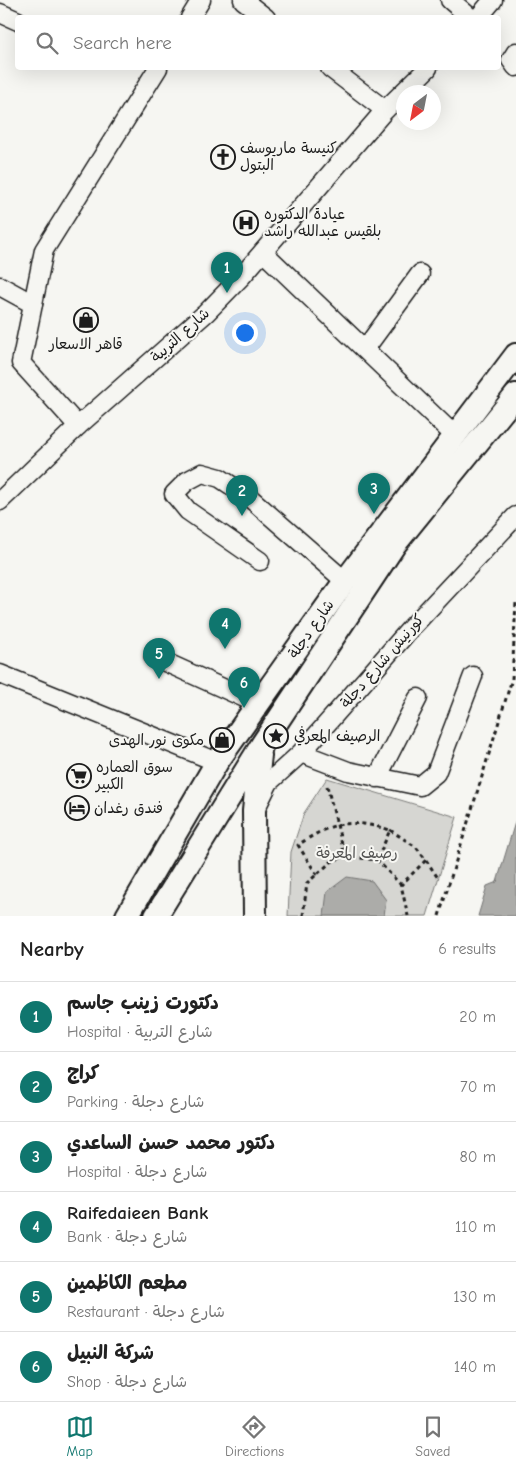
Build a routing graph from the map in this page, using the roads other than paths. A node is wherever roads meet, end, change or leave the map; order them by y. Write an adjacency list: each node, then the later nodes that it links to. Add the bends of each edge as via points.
1 (201, 0): 6 (street)
2 (243, 0): 7 (street)
3 (450, 0): 8 (street)
4 (493, 0): 9 (street)
5 (0, 13): 10 (street)
6 (192, 15)
7 (262, 15)
8 (468, 15)
9 (480, 15)
10 (15, 20)
11 (516, 52): 12 (street, via 512,60)
12 (516, 67)
13 (157, 70): 20 (street, via 44,250)
14 (333, 70): 16 (street)
15 (426, 70): 16 (street, شارع التربية)
16 (385, 110): 17 (street, شارع التربية)
17 (263, 252): 21 (street); 24 (street, شارع التربية, via 206,313)
18 (420, 274): 21 (street)
19 (0, 286): 20 (street)
20 (33, 304): 24 (street, via 21,363)
21 (364, 349): 25 (street)
22 (516, 355): 25 (main road, شارع دجلة)
23 (516, 395): 35 (main road, شارع دجلة, via 395,544)
24 (78, 426): 26 (street, شارع التربية)
25 (455, 436): 29 (main road, شارع دجلة)
26 (0, 501)
27 (516, 516): 36 (street, كورنيش شارع دجلة, via 411,628)
28 (260, 561): 29 (street, via 188,511 174,494 187,480 202,473 220,478 250,498)
29 (345, 581): 34 (main road, شارع دجلة)
30 (154, 657): 34 (street)
31 (0, 674): 37 (street)
32 (474, 676): 38 (street, via 436,773 420,786)
33 (418, 698): 38 (street)
34 (258, 704): 37 (main road, شارع دجلة)
35 (263, 743): 39 (main road, via 257,765); 41 (main road, شارع دجلة)
36 (301, 754): 38 (street); 39 (street, كورنيش شارع دجلة, via 269,782)
37 (217, 762): 40 (main road, شارع دجلة)
38 (377, 778)
39 (254, 811): 42 (main road)
40 (127, 916)
41 (156, 916)
42 (255, 916)

